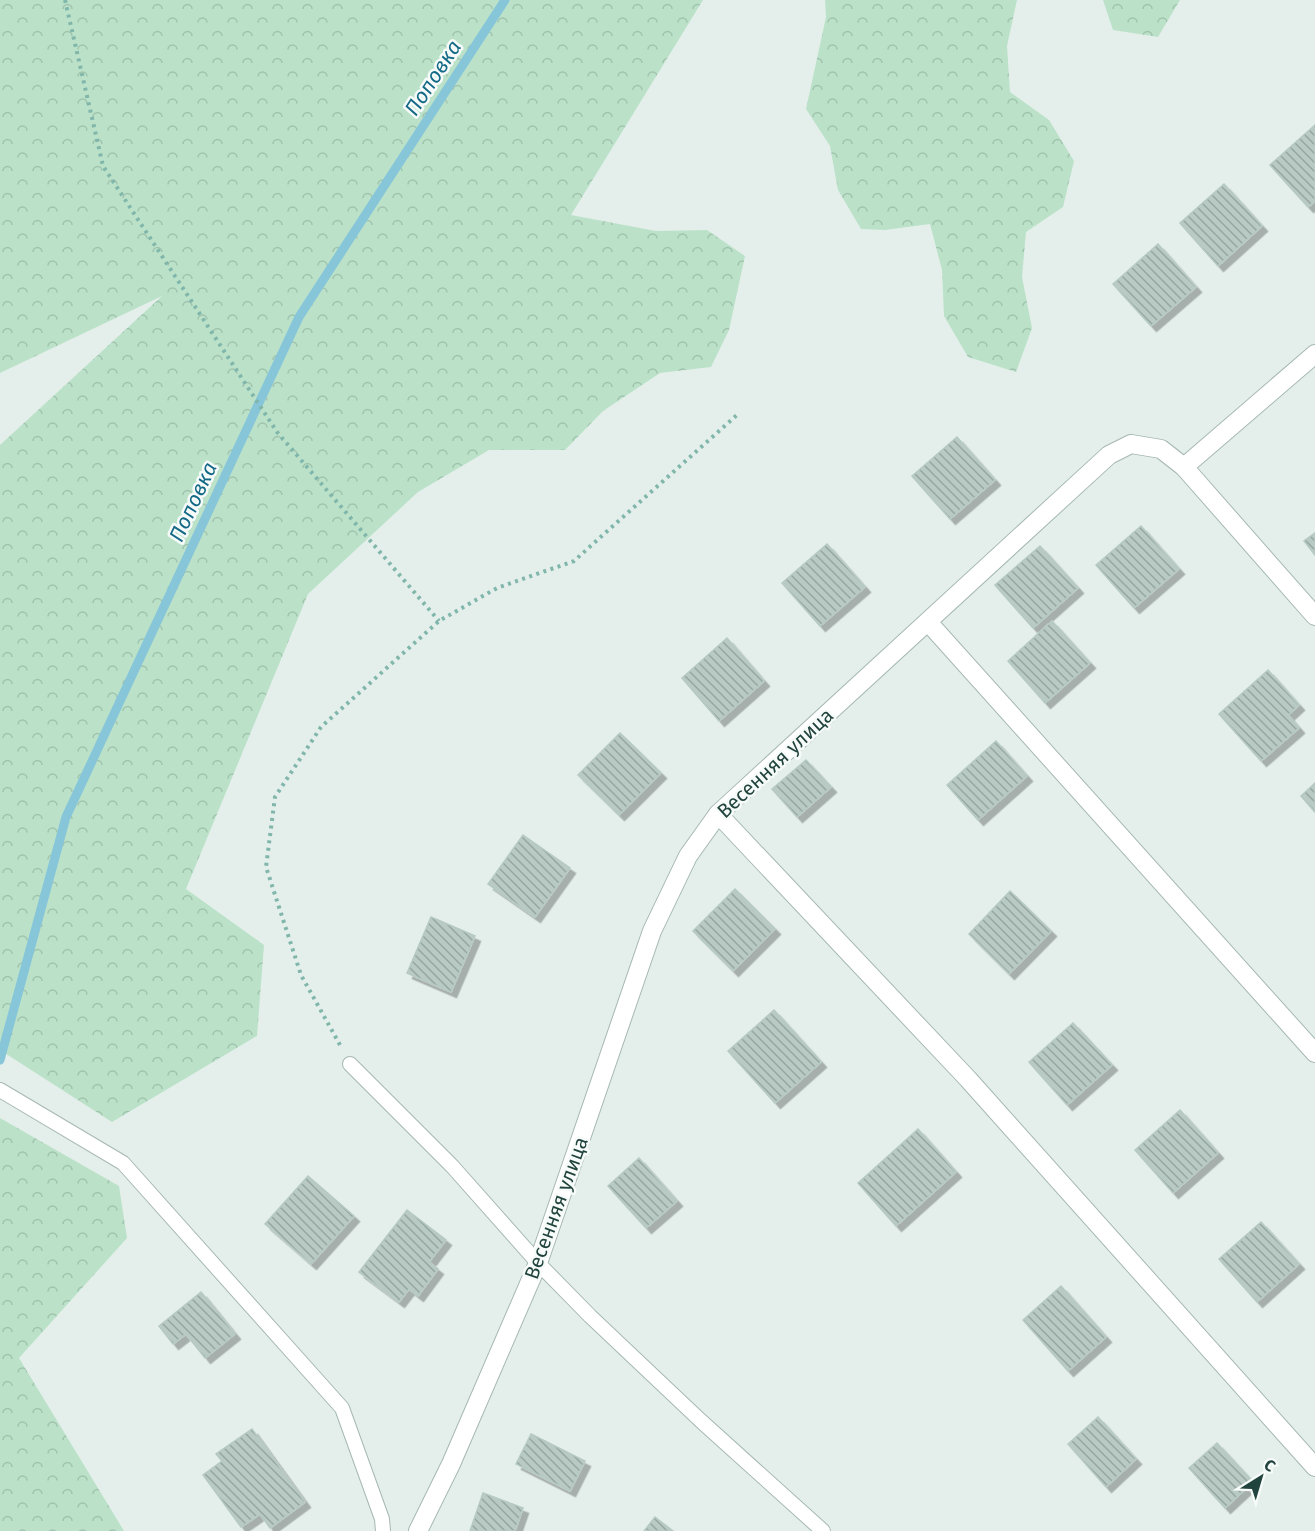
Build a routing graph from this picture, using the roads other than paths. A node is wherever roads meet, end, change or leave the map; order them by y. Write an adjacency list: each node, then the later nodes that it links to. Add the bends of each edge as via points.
1 (1315, 354): 2 (street)
2 (1184, 467): 3 (street, Весенняя улица); 4 (street, Весенняя улица, via 1161,449 1131,444 1109,455)
3 (1315, 616)
4 (928, 622): 5 (street, Весенняя улица); 6 (street)
5 (718, 814): 9 (street, Весенняя улица, via 688,856 652,931); 10 (street, via 968,1079)
6 (1315, 1053)
7 (350, 1064): 9 (lane, via 452,1166)
8 (0, 1090): 11 (lane, via 123,1163 342,1408)
9 (538, 1263): 12 (street, Весенняя улица, via 452,1464); 13 (lane, via 692,1413)
10 (1315, 1467)
11 (383, 1531)
12 (418, 1531)
13 (823, 1531)

